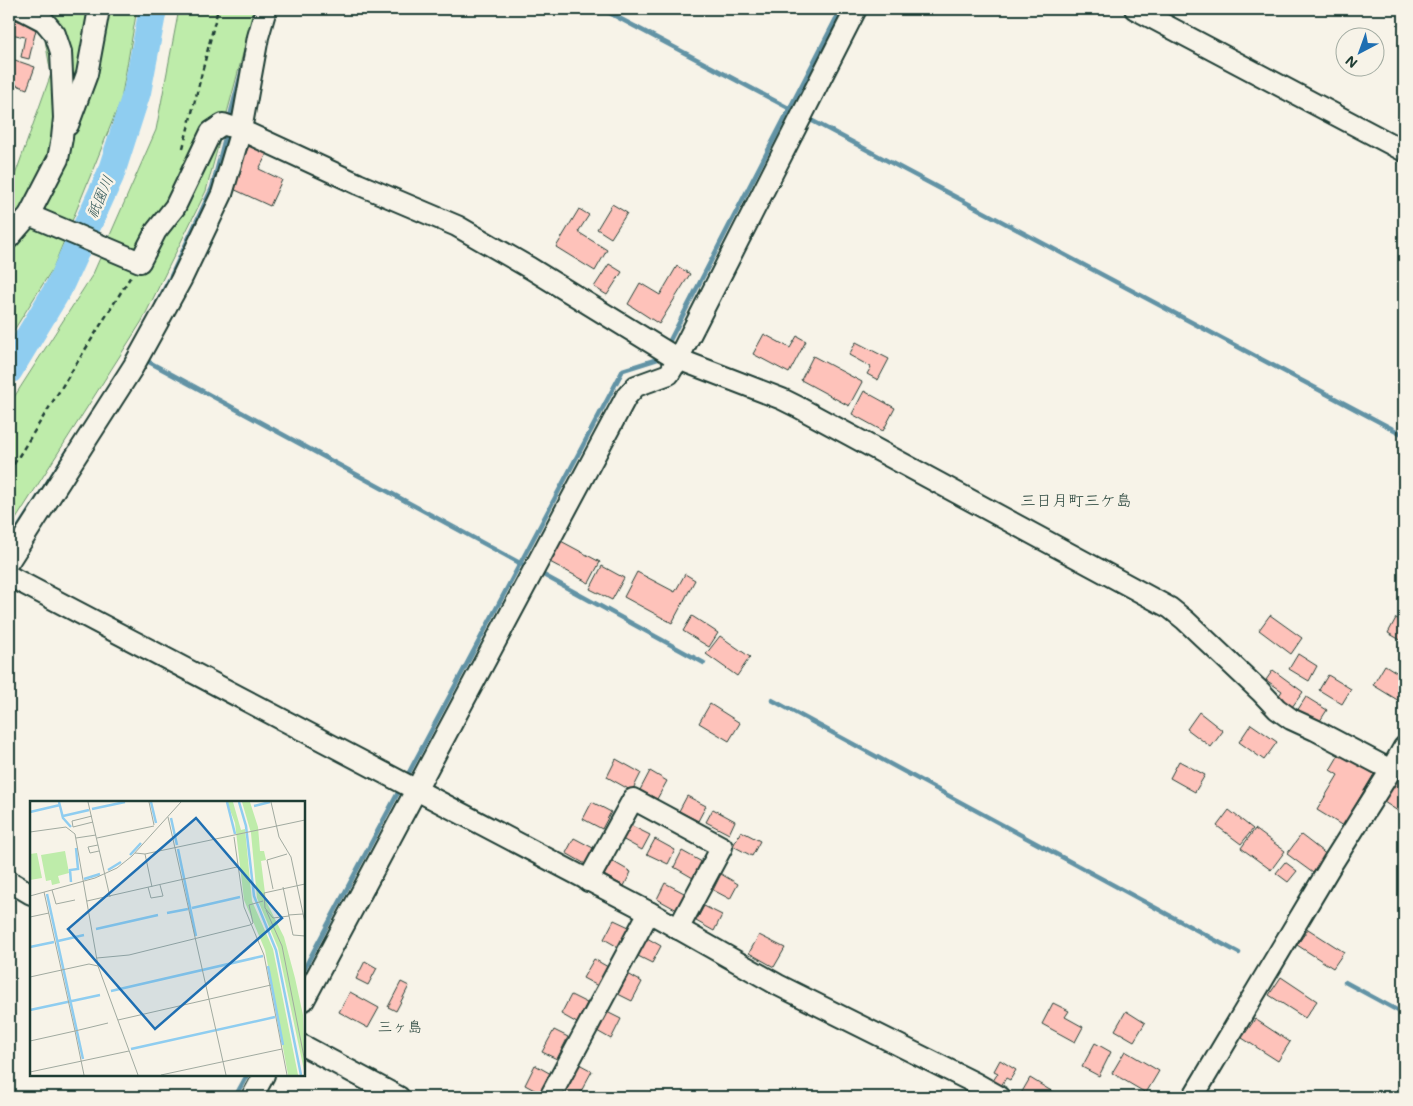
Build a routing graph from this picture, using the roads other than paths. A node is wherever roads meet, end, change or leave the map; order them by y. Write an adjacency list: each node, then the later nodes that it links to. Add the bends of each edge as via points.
1 (21, 9): 7 (street, via 44,21 55,34 61,52)
2 (99, 9): 7 (street, via 88,74)
3 (266, 9): 6 (street)
4 (856, 9): 11 (street)
5 (1136, 9): 8 (street)
6 (232, 127): 9 (street, via 211,132 175,207 156,231 140,262); 11 (street, via 457,226); 12 (street, via 222,194 181,280 133,367)
7 (62, 138): 9 (street, via 58,159)
8 (1404, 151)
9 (29, 215): 10 (street)
10 (9, 238)
11 (678, 359): 15 (street, via 798,407 1170,608 1284,714); 16 (street, via 668,374 636,386 626,397)
12 (9, 561)
13 (9, 576): 16 (street)
14 (1404, 747): 15 (street)
15 (1391, 770): 30 (street)
16 (416, 790): 18 (street); 22 (street)
17 (9, 881): 19 (street)
18 (588, 881): 20 (street); 21 (street, via 633,799 641,803 722,847)
19 (30, 893)
20 (649, 912): 21 (street); 28 (street)
21 (678, 929): 25 (street)
22 (305, 998)
23 (305, 1047): 27 (street)
24 (263, 1076): 26 (street)
25 (971, 1090): 29 (street)
26 (252, 1097)
27 (399, 1097)
28 (550, 1097)
29 (1000, 1097)
30 (1193, 1097)

